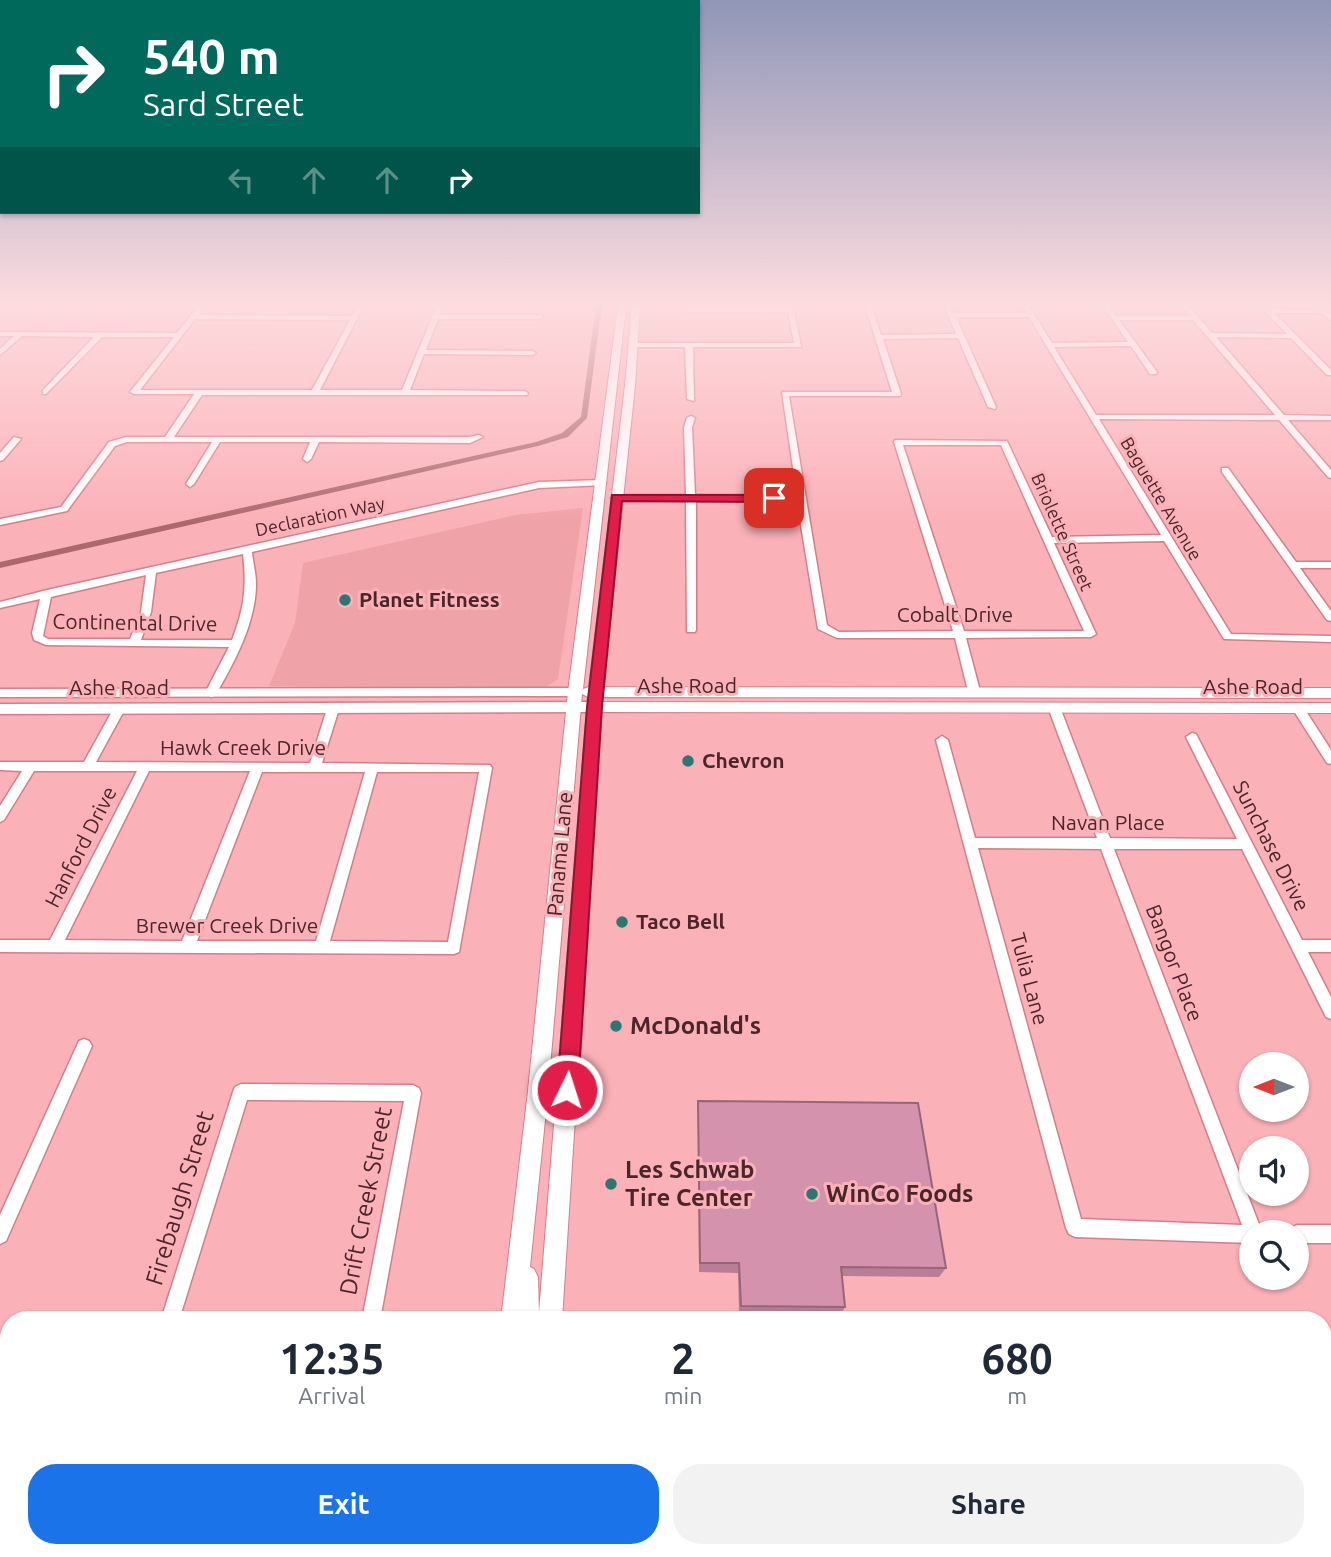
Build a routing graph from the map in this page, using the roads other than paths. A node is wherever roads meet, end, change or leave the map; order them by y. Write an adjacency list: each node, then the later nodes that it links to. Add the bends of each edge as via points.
1 (60, 378): 12 (street)
2 (146, 378): 13 (street, via 134,392)
3 (323, 378): 14 (street)
4 (411, 378): 15 (street)
5 (614, 378): 32 (main road, Panama Lane)
6 (629, 378): 34 (main road, Panama Lane)
7 (690, 378): 17 (street)
8 (892, 378): 36 (street, via 897,394 785,394)
9 (979, 378): 18 (street)
10 (1068, 378): 19 (street, Baguette Avenue)
11 (1246, 378): 21 (street)
12 (46, 392)
13 (200, 392): 14 (street); 25 (street)
14 (315, 393): 15 (street)
15 (405, 393): 16 (street)
16 (524, 393)
17 (691, 399)
18 (992, 407)
19 (1093, 417): 21 (street); 38 (street, Baguette Avenue)
20 (691, 418): 35 (street)
21 (1281, 418): 22 (street); 31 (street)
22 (1331, 418)
23 (479, 437): 27 (street)
24 (0, 439): 28 (street, via 17,439)
25 (168, 439): 26 (street); 37 (street, via 126,439 112,444 64,509)
26 (218, 439): 27 (street); 33 (street)
27 (316, 439): 29 (street)
28 (0, 458)
29 (307, 459)
30 (1225, 470): 41 (street)
31 (1331, 475)
32 (602, 483): 34 (main road); 40 (street, Declaration Way, via 539,485); 59 (main road, Panama Lane)
33 (190, 484)
34 (616, 498): 35 (street); 59 (main road, Panama Lane)
35 (691, 498): 36 (street); 47 (street)
36 (801, 498): 49 (street, Cobalt Drive, via 822,627 837,635)
37 (0, 522)
38 (1165, 538): 39 (street); 50 (street, Baguette Avenue, via 1228,637)
39 (1048, 540): 48 (street, Briolette Street); 49 (street, Briolette Street, via 1004,443 898,442)
40 (247, 549): 43 (street, Declaration Way); 52 (street, via 251,586)
41 (1293, 565): 42 (street); 46 (street)
42 (1331, 565)
43 (152, 570): 44 (street, Declaration Way); 51 (street, via 146,612)
44 (47, 593): 45 (street, Declaration Way); 51 (street, Continental Drive, via 38,639)
45 (0, 605)
46 (1331, 618)
47 (691, 630)
48 (1091, 634): 49 (street, Cobalt Drive)
49 (960, 635): 53 (street)
50 (1331, 639)
51 (134, 644): 52 (street, Continental Drive)
52 (236, 644): 55 (street)
53 (974, 691): 54 (main road, Ashe Road); 56 (main road, Ashe Road); 61 (main road, via 961,701 896,702)
54 (878, 692): 59 (main road, Ashe Road); 60 (main road, via 862,701 792,702)
55 (211, 693): 57 (street, Ashe Road); 59 (street, Ashe Road)
56 (1168, 693): 58 (main road, Ashe Road); 67 (main road, via 1065,702)
57 (0, 694)
58 (1331, 694)
59 (585, 700): 60 (main road, Ashe Road); 66 (street, Ashe Road); 92 (main road, Panama Lane); 102 (main road, Panama Lane)
60 (779, 708): 61 (main road, Ashe Road)
61 (881, 708): 67 (main road, Ashe Road)
62 (1298, 708): 63 (main road, Ashe Road); 67 (main road, Ashe Road); 70 (street)
63 (1331, 708)
64 (0, 709): 65 (street, Ashe Road)
65 (119, 709): 66 (street, Ashe Road); 73 (street)
66 (333, 709): 76 (street)
67 (1055, 710): 80 (street, Bangor Place)
68 (1192, 737): 81 (street, Sunchase Drive)
69 (942, 740): 79 (street, Tulia Lane)
70 (1331, 760)
71 (0, 766): 72 (street, Hawk Creek Drive)
72 (31, 766): 73 (street, Hawk Creek Drive); 78 (street)
73 (88, 766): 74 (street, Hawk Creek Drive)
74 (145, 767): 75 (street, Hawk Creek Drive); 85 (street, Hanford Drive)
75 (258, 767): 76 (street, Hawk Creek Drive); 86 (street)
76 (315, 767): 77 (street, Hawk Creek Drive)
77 (372, 767): 87 (street); 88 (street, Hawk Creek Drive, via 486,768)
78 (0, 817)
79 (970, 843): 80 (street, Navan Place); 94 (street, Tulia Lane, via 1074,1228)
80 (1106, 844): 81 (street, Navan Place); 93 (street, Bangor Place)
81 (1246, 844): 83 (street, Sunchase Drive)
82 (0, 946): 85 (street, Brewer Creek Drive)
83 (1297, 946): 84 (street); 89 (street, Sunchase Drive)
84 (1331, 946)
85 (54, 947): 86 (street, Brewer Creek Drive)
86 (187, 947): 87 (street, Brewer Creek Drive)
87 (321, 947): 88 (street, Brewer Creek Drive)
88 (454, 948)
89 (1331, 1012)
90 (84, 1046): 95 (street)
91 (413, 1093): 98 (street, Firebaugh Street, via 241,1092); 99 (street, Drift Creek Street)
92 (526, 1216): 100 (main road, Panama Lane); 101 (main road)
93 (1247, 1220)
94 (1239, 1233)
95 (0, 1234)
96 (1309, 1234): 97 (street)
97 (1331, 1234)
98 (173, 1311)
99 (373, 1311)
100 (514, 1311)
101 (527, 1311)
102 (551, 1311)

